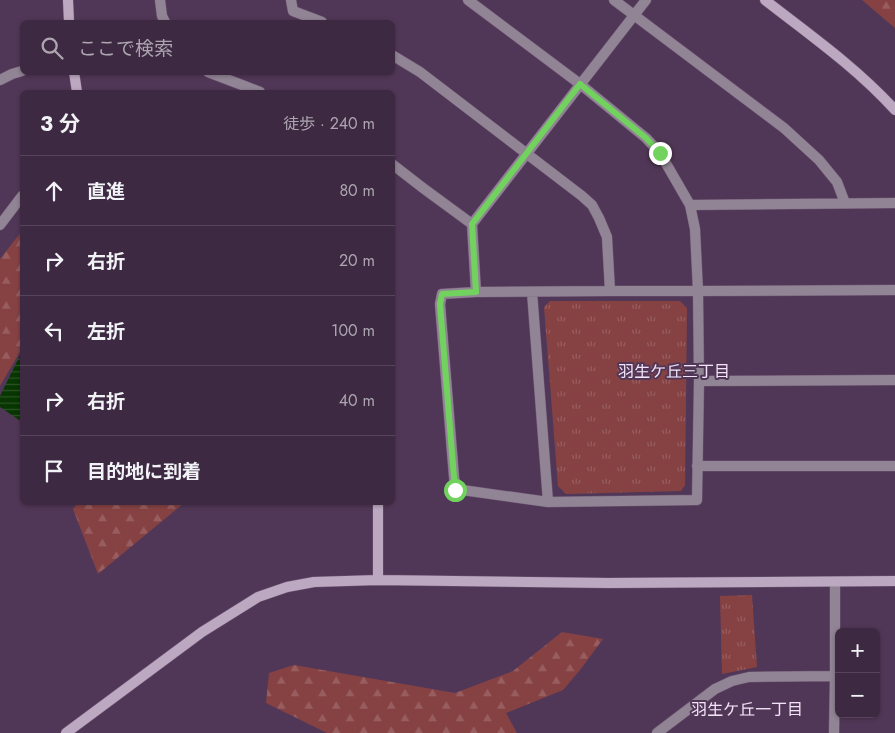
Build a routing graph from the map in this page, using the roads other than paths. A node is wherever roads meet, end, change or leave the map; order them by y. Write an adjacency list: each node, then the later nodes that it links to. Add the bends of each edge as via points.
1 (68, 0): 9 (street)
2 (160, 0): 10 (street)
3 (291, 0): 11 (street, via 293,11)
4 (468, 0): 17 (street)
5 (614, 0): 8 (street)
6 (646, 0): 8 (street)
7 (765, 0): 20 (street, via 838,57)
8 (634, 15): 17 (street); 24 (street, via 784,128 837,182)
9 (69, 20)
10 (164, 20)
11 (317, 20)
12 (395, 57): 21 (street, via 420,72)
13 (20, 72): 16 (street)
14 (74, 75): 18 (street)
15 (216, 75): 19 (street)
16 (0, 80)
17 (580, 84): 21 (street); 26 (street, via 660,153)
18 (77, 90)
19 (255, 90)
20 (895, 110)
21 (526, 154): 27 (street); 29 (street, via 582,196 596,212 607,237)
22 (395, 166): 27 (street)
23 (20, 199): 28 (street)
24 (845, 203): 25 (street); 26 (street)
25 (895, 203)
26 (690, 205): 31 (street, via 695,229)
27 (472, 224): 32 (street)
28 (0, 225)
29 (610, 290): 31 (street); 33 (street)
30 (895, 290): 31 (street)
31 (698, 291): 35 (street)
32 (476, 292): 33 (street); 38 (street, via 442,294 440,304 455,490)
33 (532, 292): 38 (street)
34 (895, 380): 35 (street)
35 (699, 381): 36 (street)
36 (697, 466): 37 (street); 38 (street, via 697,500)
37 (895, 466)
38 (548, 502)
39 (378, 505): 40 (street)
40 (378, 580): 42 (street, via 608,584); 45 (street, via 314,582 258,597 202,632)
41 (895, 581): 42 (street)
42 (835, 582): 43 (street)
43 (835, 673)
44 (835, 676): 46 (street, via 732,681 715,689); 47 (street)
45 (66, 733)
46 (658, 733)
47 (834, 733)

